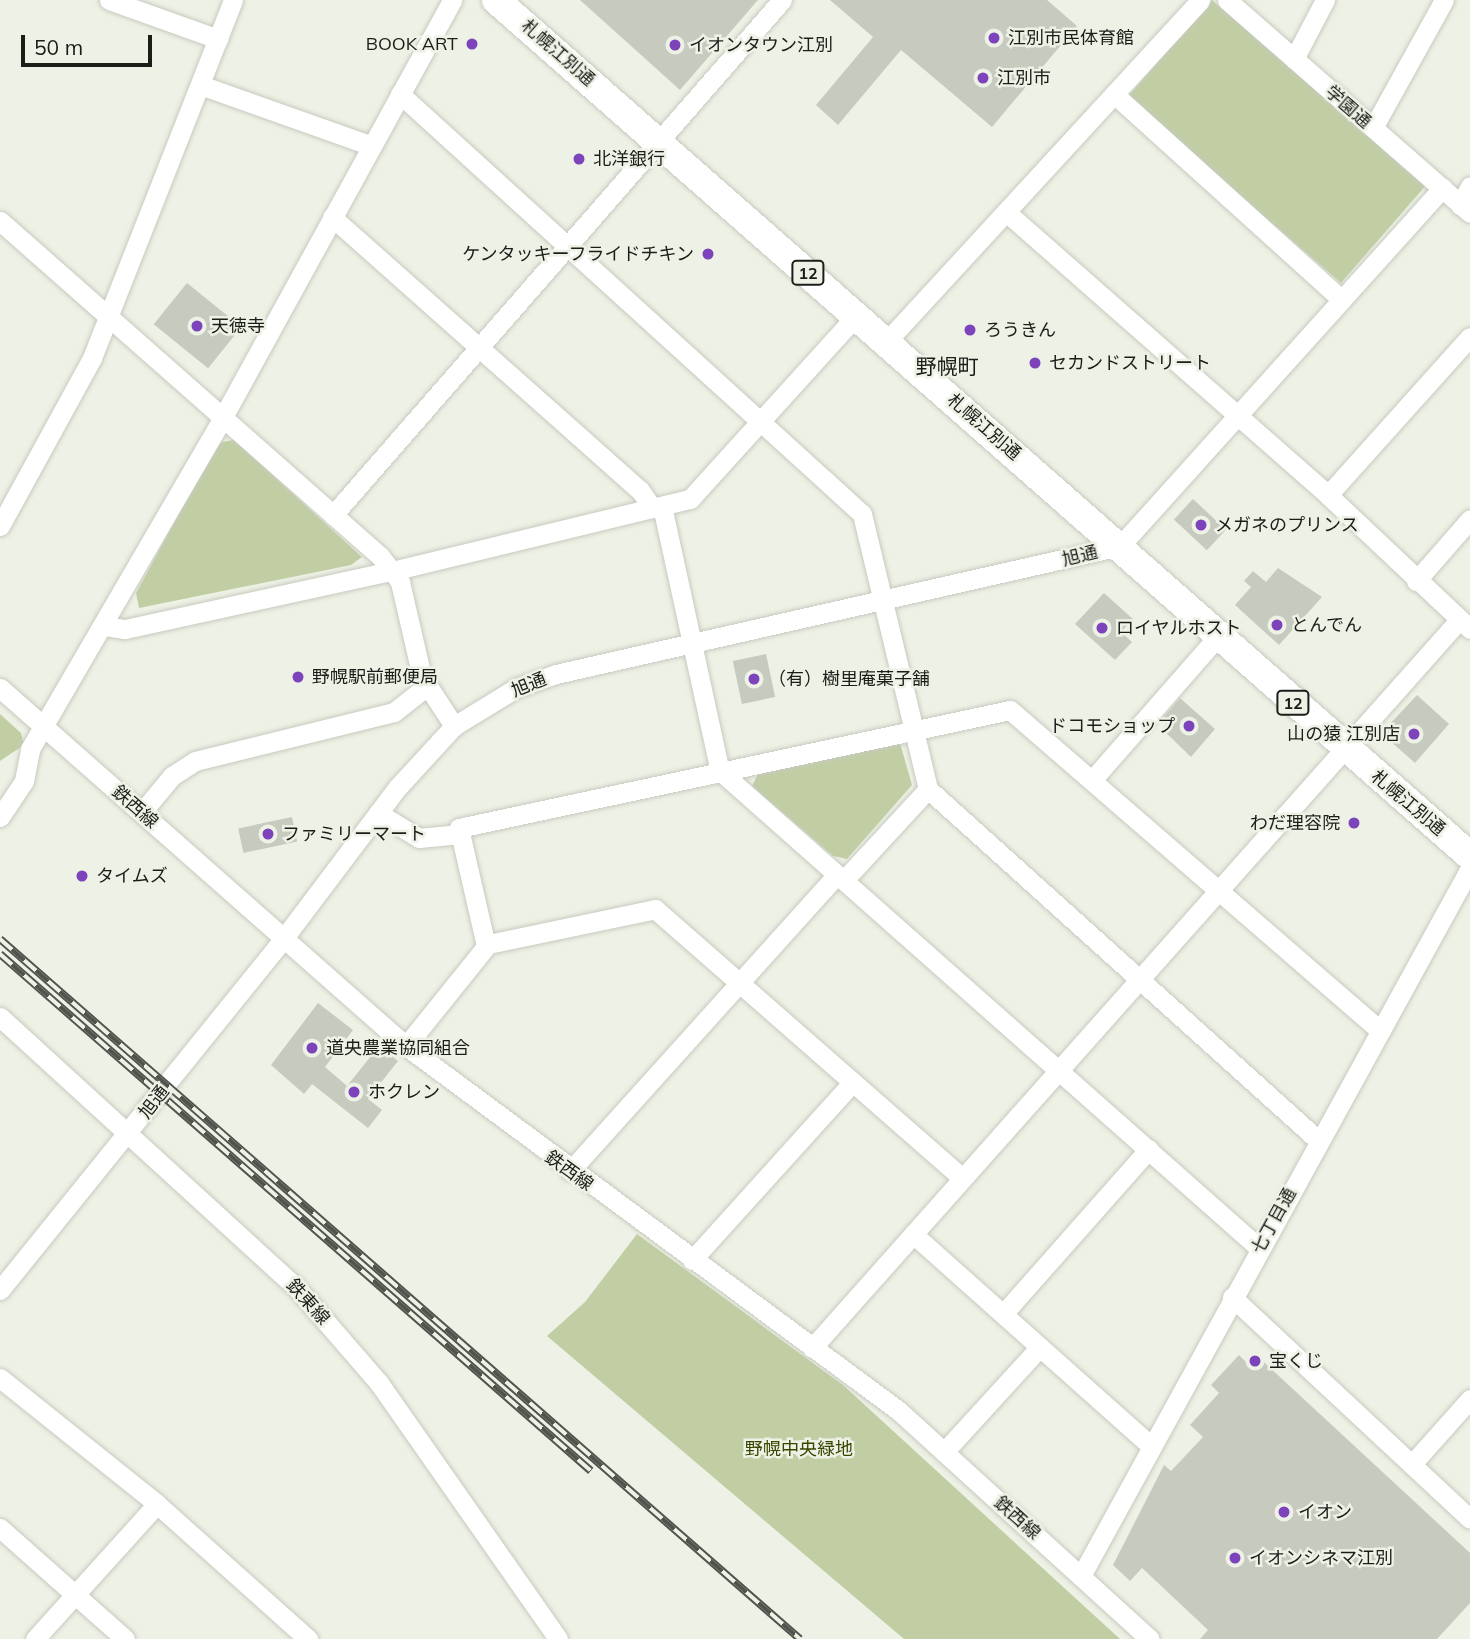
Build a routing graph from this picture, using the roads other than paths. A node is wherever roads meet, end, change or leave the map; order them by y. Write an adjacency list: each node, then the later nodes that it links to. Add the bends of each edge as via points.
1 (108, 0): 10 (street)
2 (233, 0): 10 (street)
3 (452, 0): 13 (street)
4 (496, 0): 16 (highway, 札幌江別通 / 12)
5 (782, 0): 16 (street)
6 (1200, 0): 14 (street)
7 (1227, 0): 11 (street, 学園通)
8 (1325, 0): 11 (street)
9 (1444, 0): 15 (street)
10 (218, 39): 12 (street)
11 (1294, 59): 15 (street, 学園通)
12 (203, 86): 17 (street); 26 (street)
13 (400, 94): 17 (street); 24 (street)
14 (1114, 94): 21 (street); 25 (street)
15 (1373, 128): 19 (street, 学園通)
16 (658, 140): 24 (street); 27 (highway, 札幌江別通 / 12)
17 (372, 146): 22 (street)
18 (1470, 186): 20 (street)
19 (1442, 188): 20 (street, 学園通); 25 (street)
20 (1465, 209)
21 (1006, 212): 29 (street); 31 (street)
22 (332, 217): 30 (street); 32 (street)
23 (0, 221): 26 (street)
24 (564, 249): 30 (street); 33 (street)
25 (1342, 300): 31 (street)
26 (108, 316): 32 (street); 38 (street, via 92,358)
27 (856, 316): 29 (highway, 札幌江別通 / 12); 33 (street)
28 (1470, 337): 34 (street)
29 (886, 342): 39 (highway, 札幌江別通 / 12)
30 (479, 347): 35 (street); 36 (street)
31 (1239, 415): 34 (street); 39 (street)
32 (223, 417): 36 (street); 44 (street)
33 (758, 424): 35 (street, via 690,499); 42 (street, via 862,514)
34 (1328, 495): 41 (street)
35 (657, 507): 40 (street); 46 (street)
36 (333, 515): 40 (street)
37 (1470, 519): 41 (street)
38 (0, 526)
39 (1120, 546): 42 (street, 旭通); 45 (highway, 札幌江別通 / 12)
40 (392, 571): 44 (street, via 125,629); 47 (street, via 400,582)
41 (1416, 581): 43 (street)
42 (883, 602): 46 (street, 旭通); 51 (street)
43 (1465, 625): 52 (street)
44 (105, 626): 50 (street)
45 (1219, 635): 52 (highway, 札幌江別通 / 12); 54 (street)
46 (690, 645): 49 (street, 旭通, via 546,677 516,688); 53 (street)
47 (427, 686): 49 (street); 56 (street, via 394,712 195,761 172,776)
48 (0, 688): 50 (street, 鉄西線)
49 (454, 726): 57 (street, 旭通, via 428,749)
50 (45, 728): 56 (street, 鉄西線); 58 (street, via 30,749 24,781)
51 (914, 730): 53 (street); 54 (street, via 1010,710); 55 (street)
52 (1343, 749): 60 (highway, 札幌江別通 / 12); 63 (street)
53 (720, 771): 59 (street, via 459,828); 62 (street)
54 (1092, 780): 63 (street)
55 (928, 789): 62 (street); 66 (street)
56 (142, 812): 64 (street, 鉄西線)
57 (378, 813): 59 (street, via 419,838); 64 (street, 旭通)
58 (0, 817)
59 (460, 834): 65 (street)
60 (1470, 856)
61 (1470, 868): 69 (street, 七丁目通)
62 (840, 877): 67 (street); 71 (street)
63 (1219, 888): 66 (street); 69 (street)
64 (284, 938): 70 (street, 鉄西線); 73 (street, 旭通)
65 (486, 946): 67 (street, via 655,909); 70 (street)
66 (1140, 977): 71 (street); 74 (street)
67 (740, 982): 72 (street); 76 (street)
68 (0, 1017): 73 (street, 鉄東線)
69 (1380, 1031): 74 (street, 七丁目通)
70 (406, 1046): 76 (street, 鉄西線)
71 (1059, 1069): 75 (street); 77 (street)
72 (853, 1082): 77 (street); 80 (street)
73 (128, 1134): 81 (street, 旭通); 99 (street, 鉄東線, via 295,1286 379,1382)
74 (1318, 1140): 79 (street, 七丁目通)
75 (1149, 1149): 79 (street); 83 (street)
76 (569, 1171): 80 (street, 鉄西線)
77 (962, 1178): 78 (street)
78 (913, 1234): 83 (street); 85 (street)
79 (1259, 1248): 82 (street, 七丁目通)
80 (692, 1260): 85 (street, 鉄西線)
81 (0, 1290)
82 (1232, 1297): 88 (street, 七丁目通); 90 (street)
83 (1003, 1314): 84 (street)
84 (1040, 1347): 88 (street); 89 (street)
85 (812, 1348): 89 (street, 鉄西線)
86 (0, 1378): 91 (street)
87 (1470, 1399): 90 (street)
88 (1152, 1446): 94 (street, 七丁目通)
89 (944, 1452): 94 (street, 鉄西線)
90 (1412, 1464): 92 (street)
91 (157, 1504): 95 (street); 98 (street)
92 (1470, 1519)
93 (0, 1528): 95 (street)
94 (1081, 1576): 100 (street, 鉄西線)
95 (75, 1595): 96 (street); 97 (street)
96 (35, 1639)
97 (125, 1639)
98 (309, 1639)
99 (558, 1639)
100 (1150, 1639)

